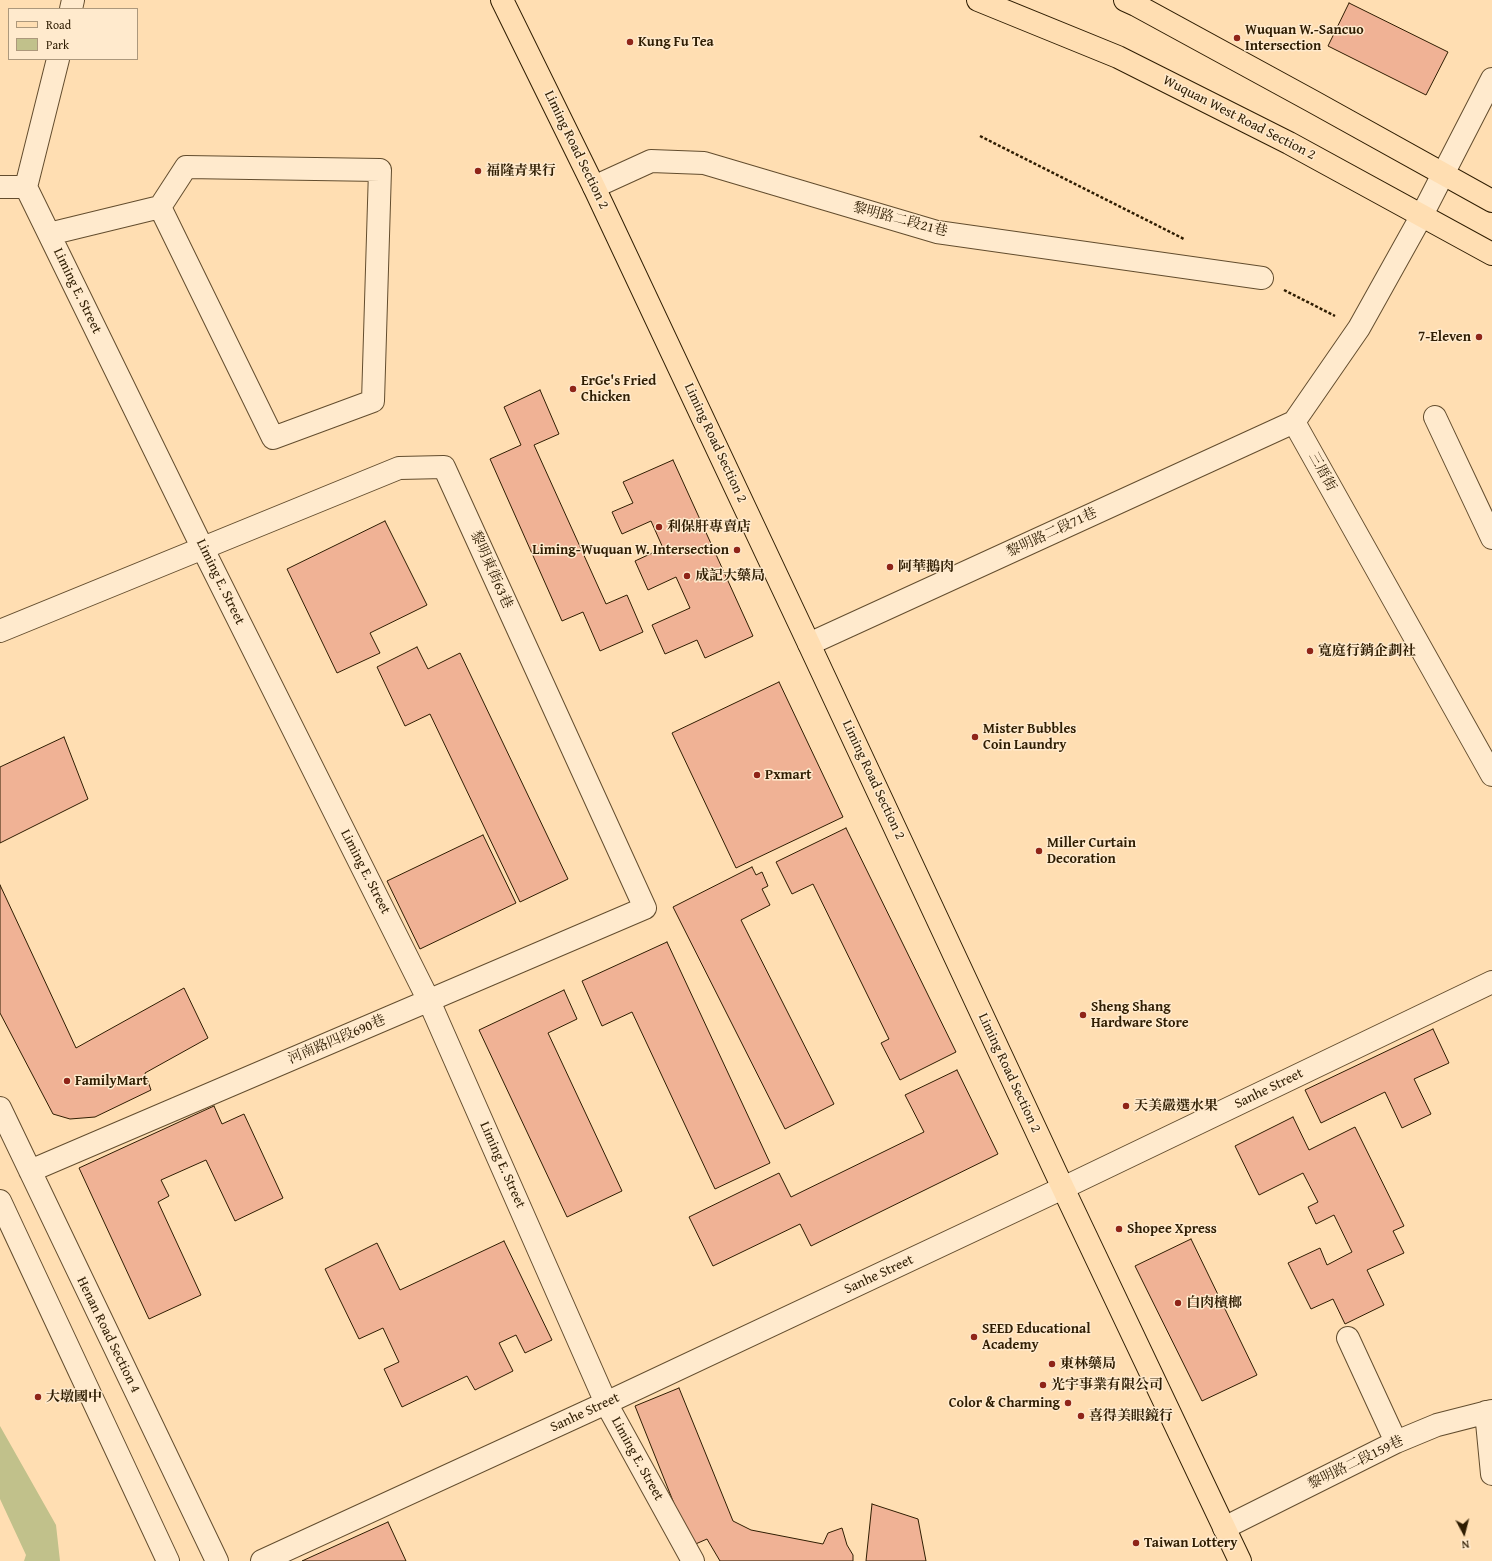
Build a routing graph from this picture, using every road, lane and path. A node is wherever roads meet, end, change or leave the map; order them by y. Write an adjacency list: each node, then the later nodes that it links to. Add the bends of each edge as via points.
1 (502, 0): 9 (main road, Liming Road Section 2)
2 (978, 0): 13 (main road, Wuquan West Road Section 2, via 1118,57 1289,143)
3 (1125, 0): 7 (main road)
4 (58, 60): 8 (street)
5 (1492, 79): 7 (street)
6 (980, 136): 15 (path)
7 (1444, 174): 11 (main road); 13 (street)
8 (26, 187): 10 (street); 14 (street, Liming E. Street)
9 (594, 187): 17 (street, 黎明路二段21巷, via 651,161 704,163 937,232); 24 (main road, Liming Road Section 2)
10 (0, 188)
11 (1492, 201)
12 (160, 207): 12 (street, via 273,438 373,401 380,170 186,167); 14 (street)
13 (1422, 215): 16 (main road, Wuquan West Road Section 2); 18 (street)
14 (49, 234): 22 (street, Liming E. Street)
15 (1185, 239)
16 (1492, 254)
17 (1262, 278): 18 (path)
18 (1359, 328): 20 (street)
19 (1435, 417): 21 (street)
20 (1294, 422): 24 (street, 黎明路二段71巷); 25 (street, 三厝街)
21 (1492, 538)
22 (203, 549): 23 (street); 26 (street, 黎明東街63巷, via 399,468 444,467); 28 (street, Liming E. Street)
23 (0, 631)
24 (809, 644): 31 (main road, Liming Road Section 2)
25 (1492, 775)
26 (645, 908): 28 (street, 河南路四段690巷)
27 (1492, 982): 31 (street, Sanhe Street)
28 (429, 1001): 30 (street, 河南路四段690巷); 34 (street, Liming E. Street)
29 (0, 1108): 30 (street, Henan Road Section 4)
30 (30, 1171): 40 (street, Henan Road Section 4)
31 (1063, 1188): 34 (street, Sanhe Street); 38 (main road, Liming Road Section 2)
32 (0, 1202): 39 (street)
33 (1348, 1338): 36 (street)
34 (606, 1403): 41 (street, Sanhe Street); 42 (street, Liming E. Street)
35 (1489, 1411): 36 (street, 黎明路二段159巷, via 1437,1425); 37 (street)
36 (1396, 1442): 38 (street, 黎明路二段159巷)
37 (1492, 1474)
38 (1224, 1528): 43 (main road, Liming Road Section 2)
39 (168, 1561)
40 (217, 1561)
41 (262, 1561)
42 (693, 1561)
43 (1240, 1561)

